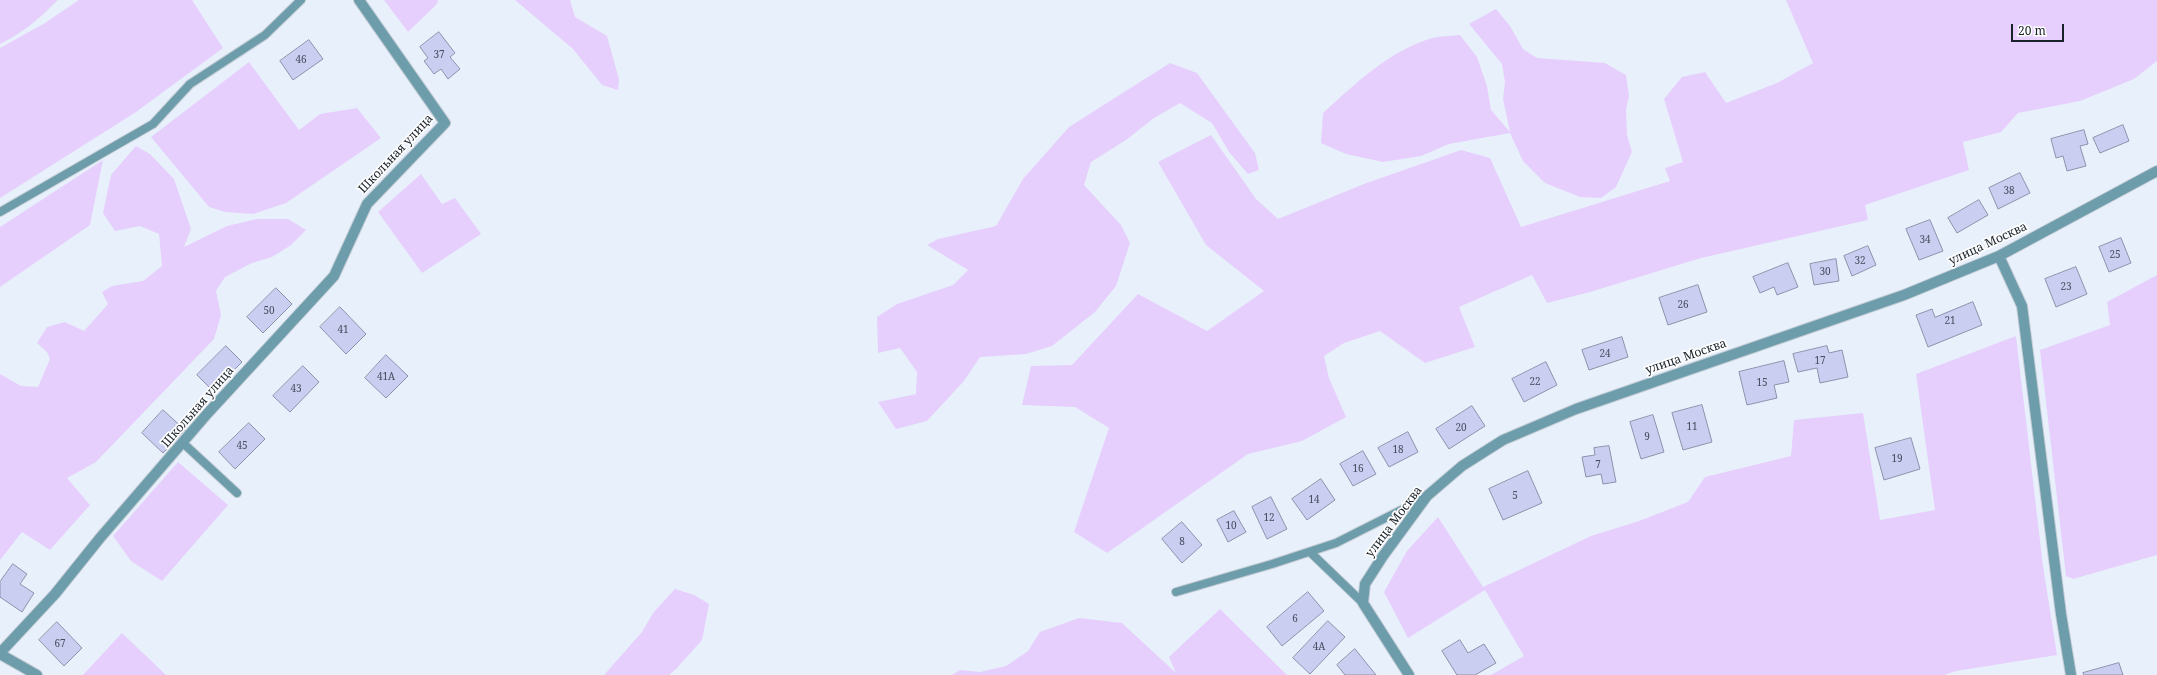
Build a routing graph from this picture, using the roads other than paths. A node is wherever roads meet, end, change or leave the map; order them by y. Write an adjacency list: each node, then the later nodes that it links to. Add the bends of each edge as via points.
1 (301, 0): 4 (lane, via 265,35 190,84 153,124)
2 (359, 0): 6 (street, Школьная улица, via 445,123 368,204 334,276)
3 (2157, 172): 5 (street, улица Москва)
4 (0, 212)
5 (1999, 256): 8 (street, улица Москва, via 1904,295 1576,409 1503,440 1462,466); 15 (street, via 2022,306)
6 (183, 443): 7 (lane); 12 (street, Школьная улица, via 55,594)
7 (237, 493)
8 (1427, 496): 9 (lane, via 1336,543); 11 (street, улица Москва, via 1365,584)
9 (1310, 552): 10 (lane); 11 (lane)
10 (1176, 592)
11 (1363, 603): 14 (street)
12 (0, 654): 13 (street)
13 (37, 675)
14 (1409, 675)
15 (2071, 675)

